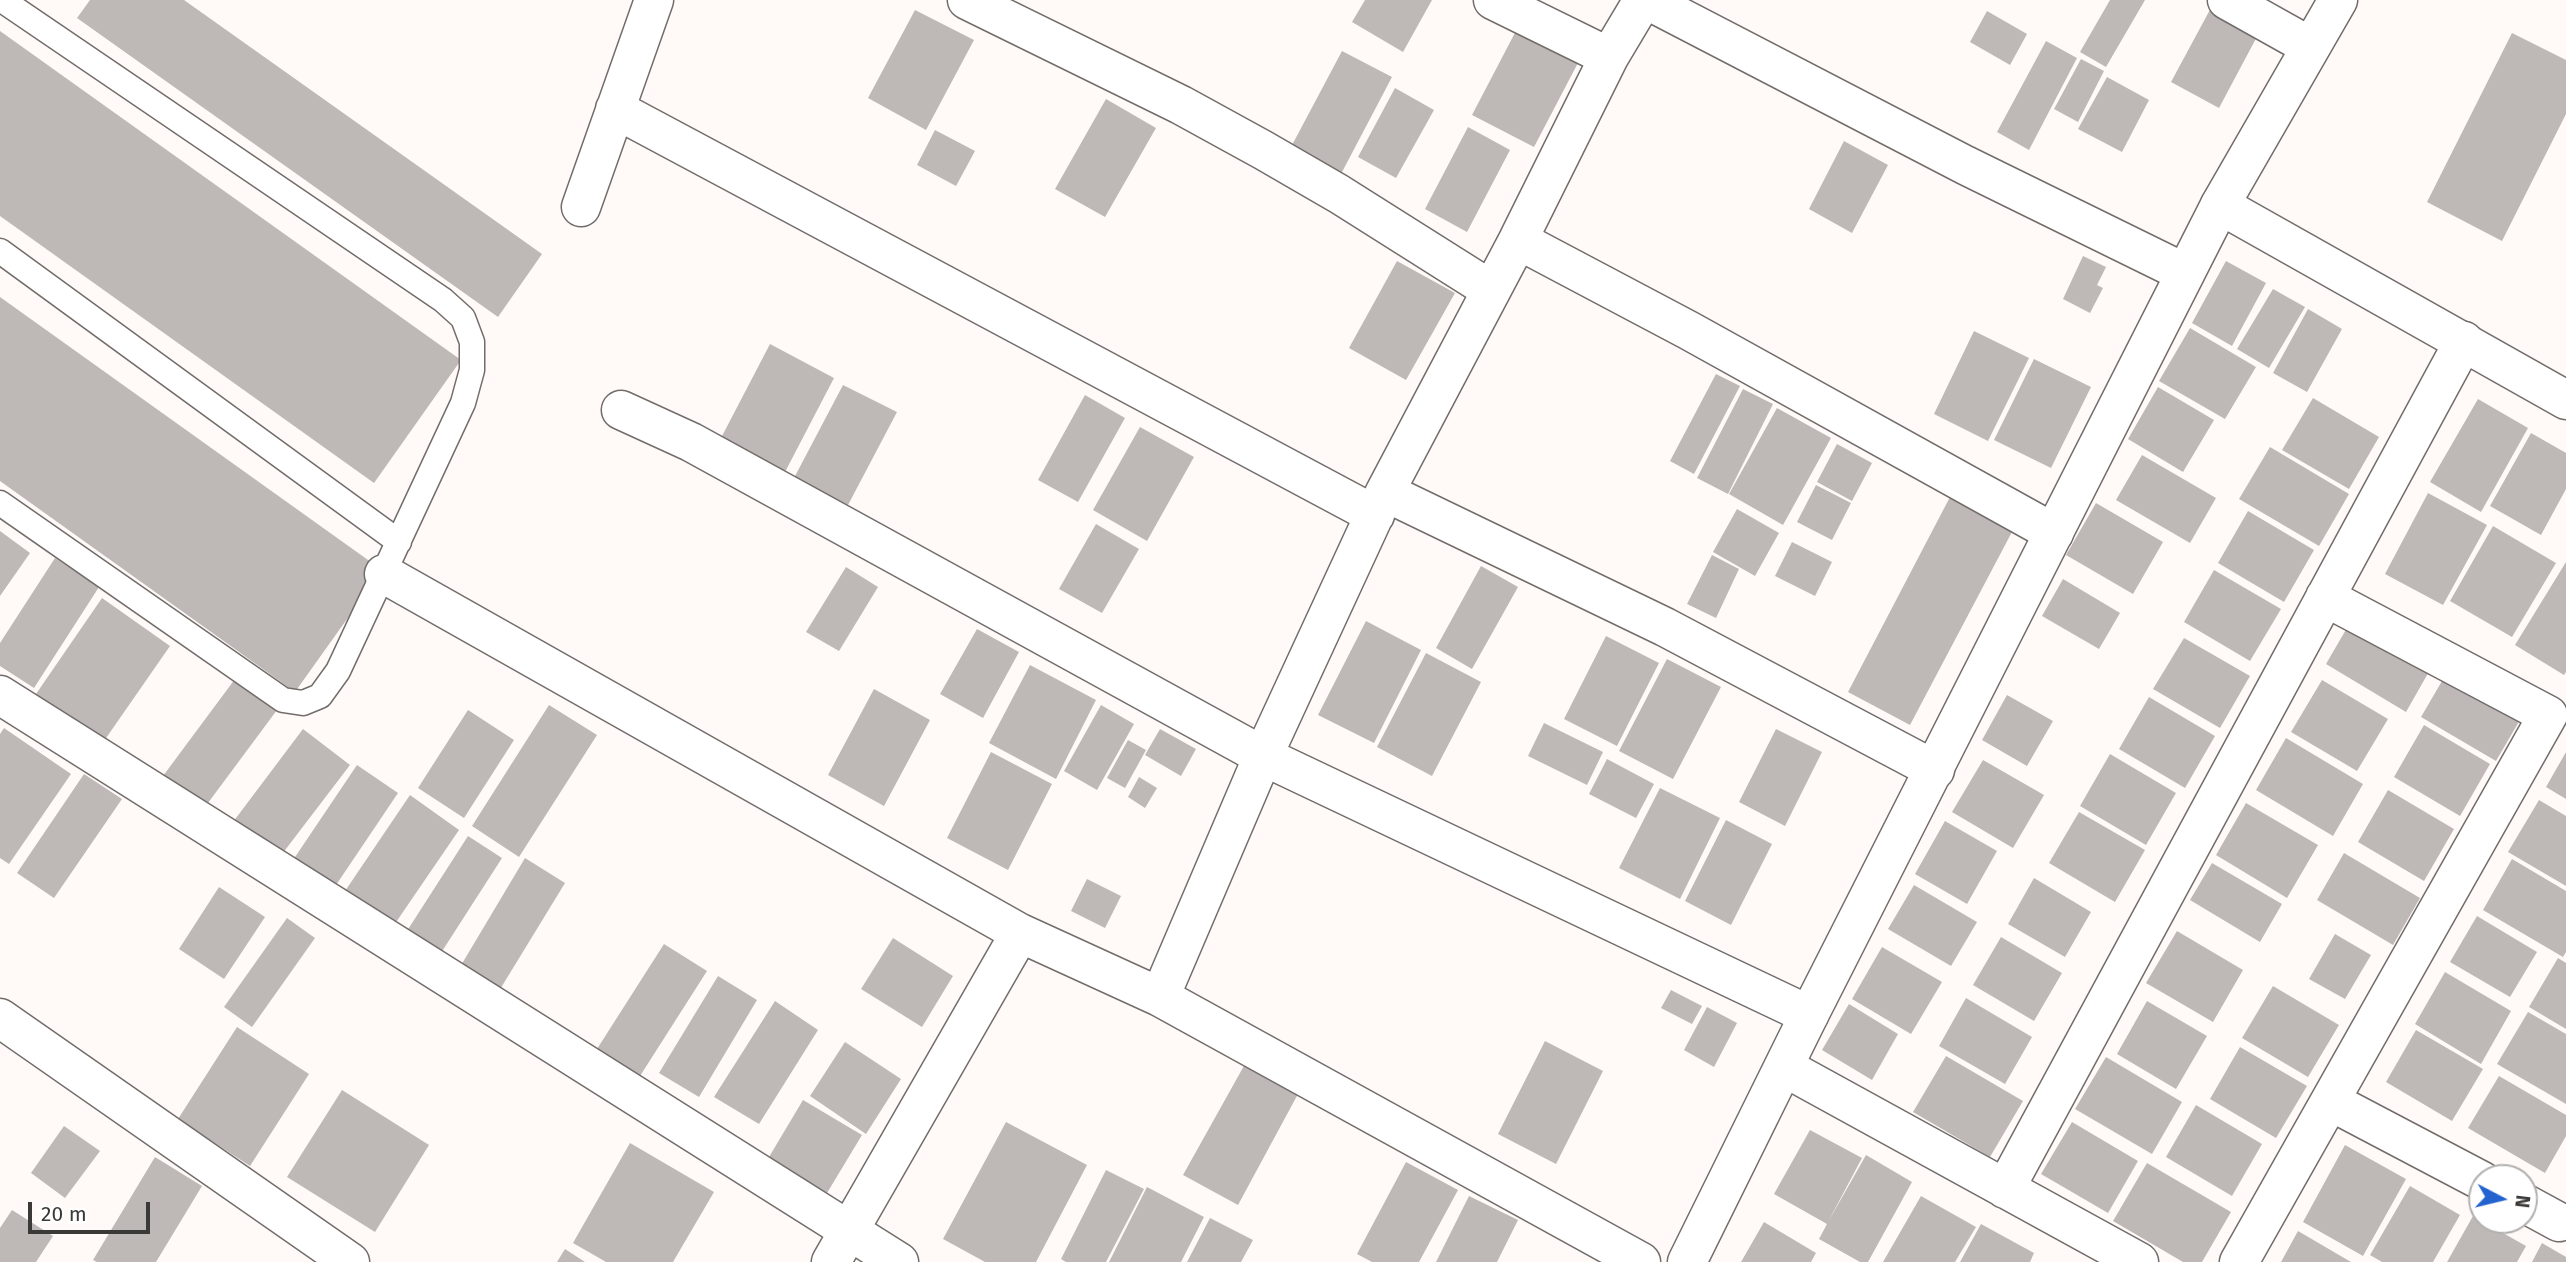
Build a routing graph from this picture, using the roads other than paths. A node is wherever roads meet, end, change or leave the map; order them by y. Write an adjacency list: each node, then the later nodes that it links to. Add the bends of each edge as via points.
1 (2, 0): 23 (lane, via 463,318 472,342 472,370 463,403)
2 (654, 0): 10 (street)
3 (967, 0): 16 (street, via 1263,150)
4 (1493, 0): 9 (street)
5 (1645, 0): 9 (street); 15 (street)
6 (2227, 0): 8 (street)
7 (2338, 0): 8 (street)
8 (2311, 47): 11 (street)
9 (1609, 57): 13 (street)
10 (615, 109): 12 (street); 21 (street)
11 (2220, 205): 15 (street); 17 (street)
12 (581, 207)
13 (1518, 240): 16 (street); 22 (street)
14 (0, 251): 23 (lane)
15 (2185, 273): 22 (street)
16 (1491, 290): 21 (street)
17 (2464, 341): 18 (street); 24 (street)
18 (2566, 400)
19 (621, 410): 27 (street, via 691,443)
20 (0, 503): 23 (lane, via 283,700 303,703 320,696 338,671)
21 (1380, 503): 27 (street); 28 (street, via 1665,626)
22 (2054, 533): 28 (street)
23 (391, 558): 29 (street)
24 (2325, 597): 26 (street); 36 (street)
25 (0, 695): 39 (street)
26 (2557, 719): 34 (street)
27 (1263, 756): 30 (street); 31 (street)
28 (1935, 769): 31 (street)
29 (1020, 933): 30 (street); 39 (street)
30 (1160, 997): 42 (street)
31 (1809, 1015): 33 (street)
32 (0, 1018): 40 (street)
33 (1784, 1068): 36 (street); 43 (street)
34 (2330, 1101): 35 (street); 45 (street)
35 (2468, 1174)
36 (2005, 1189): 44 (street)
37 (2538, 1208): 38 (street)
38 (2564, 1218)
39 (839, 1246): 41 (street)
40 (350, 1262)
41 (899, 1262)
42 (1641, 1262)
43 (1687, 1262)
44 (2139, 1262)
45 (2239, 1262)

